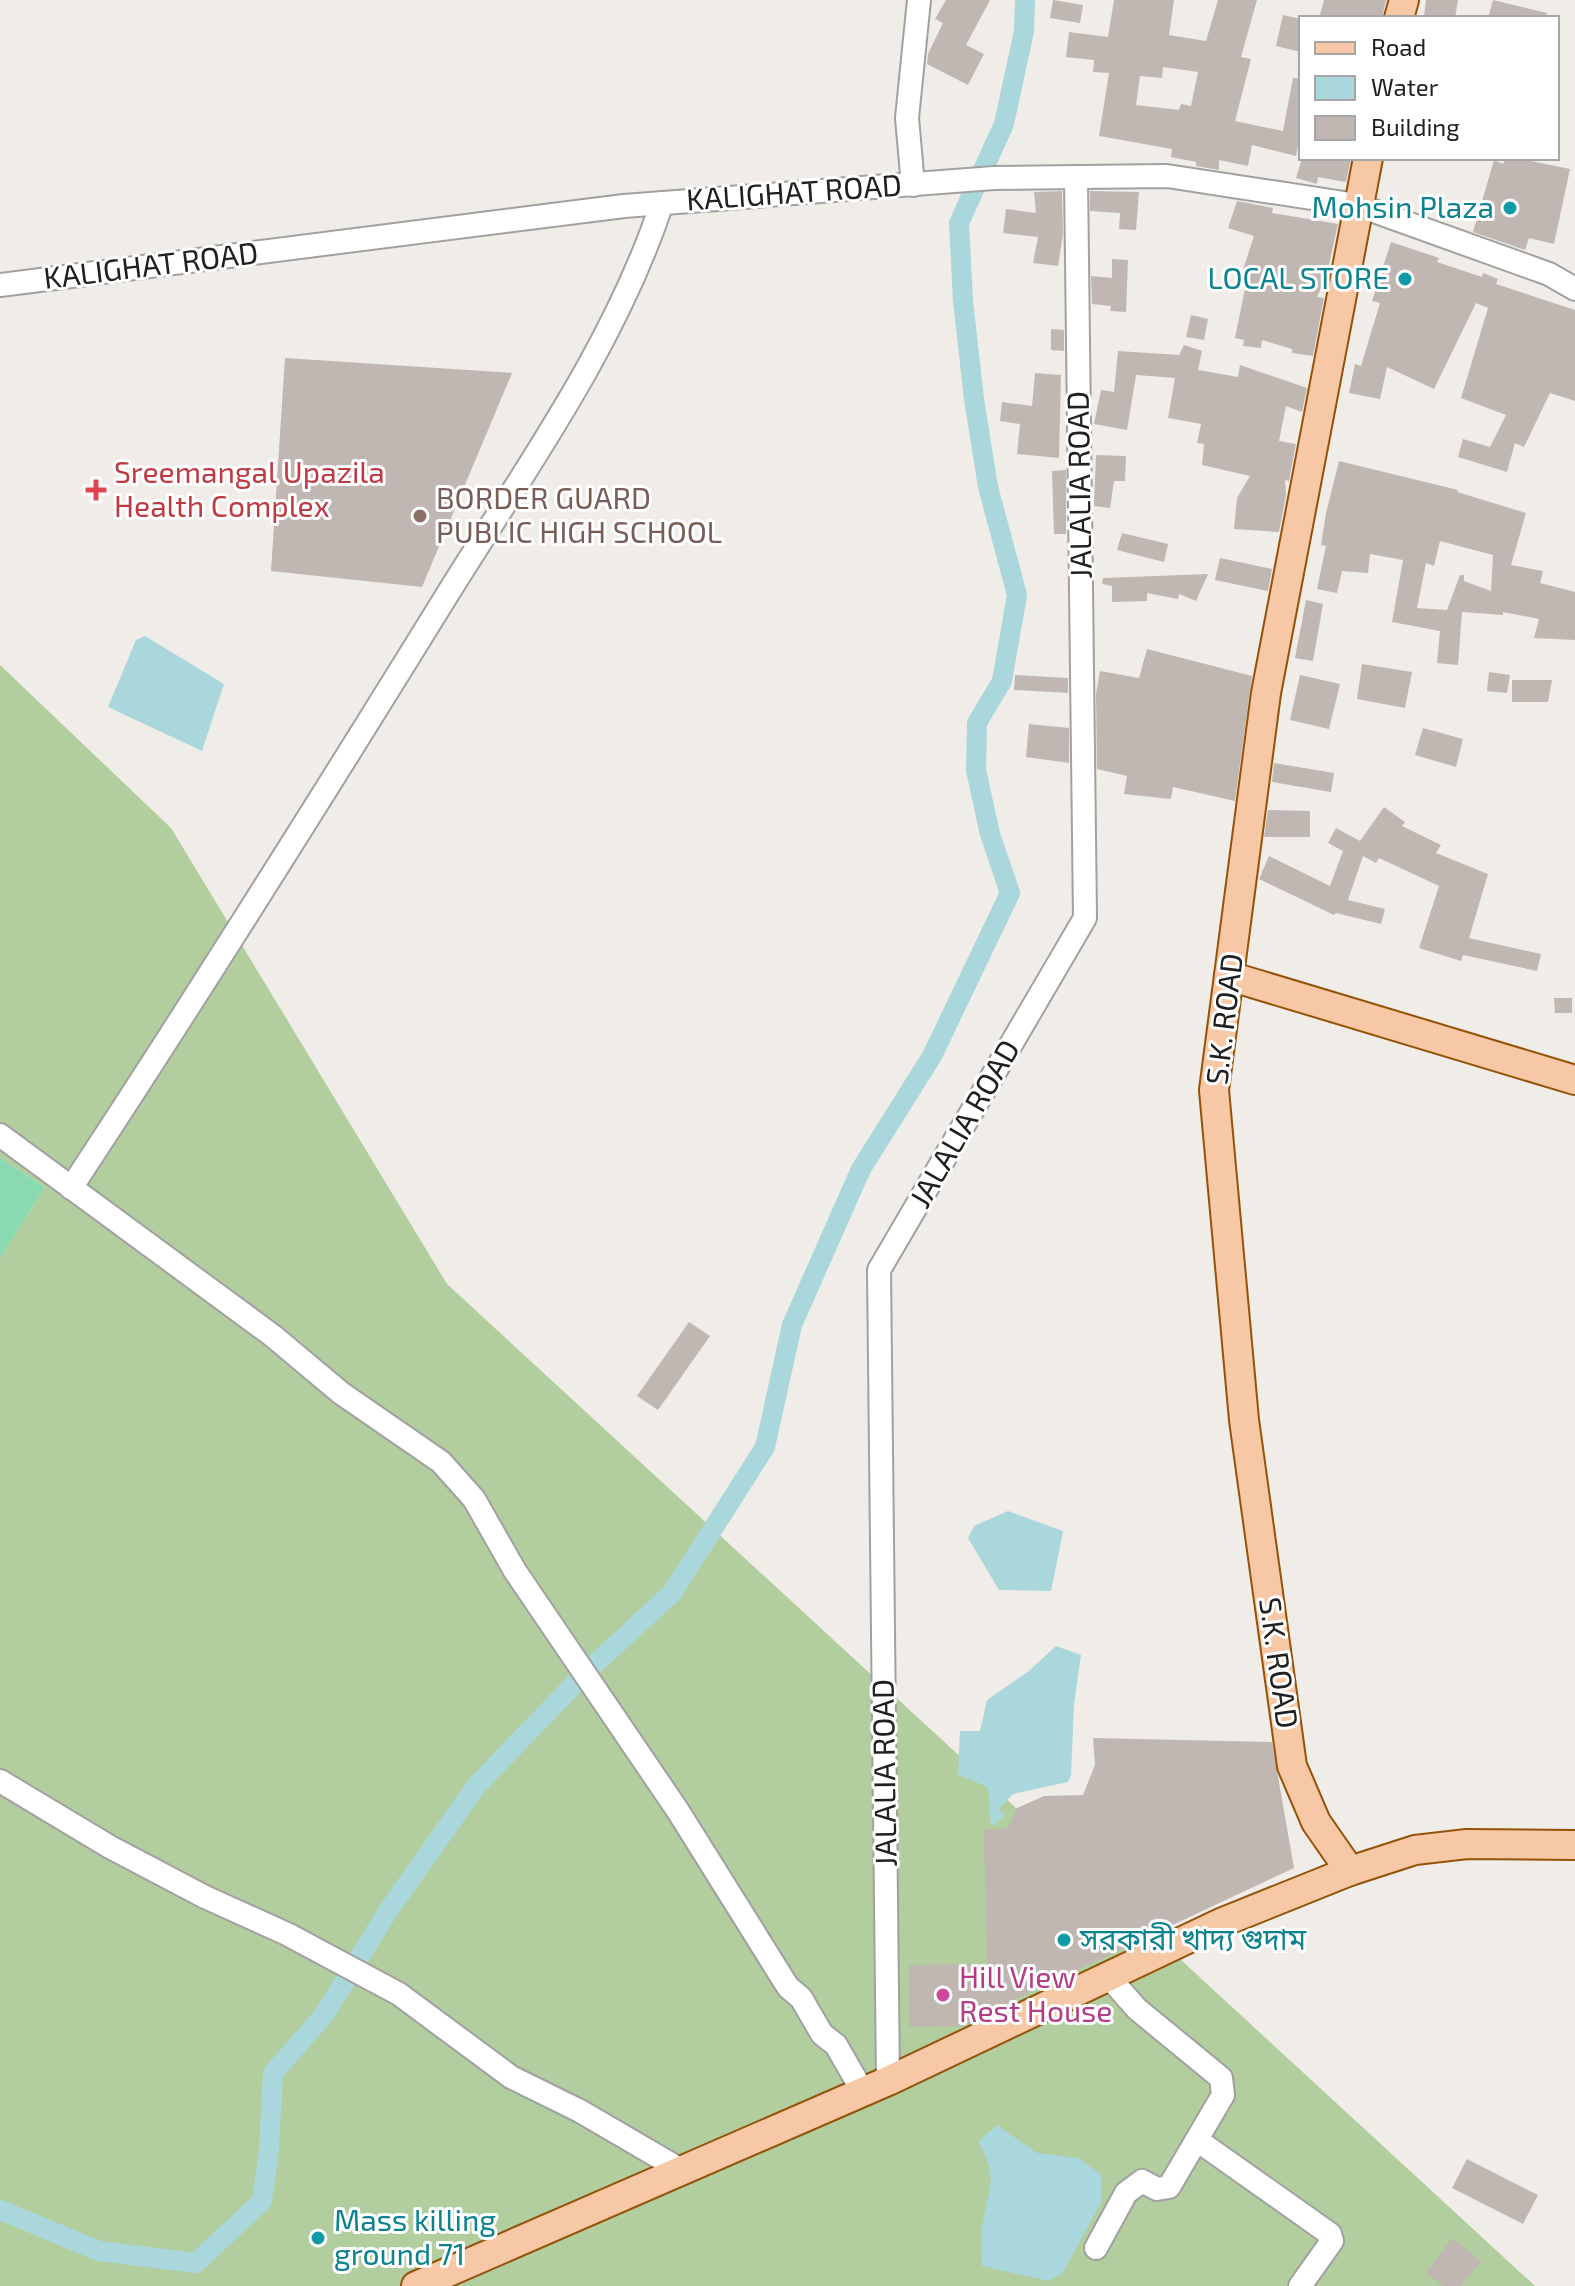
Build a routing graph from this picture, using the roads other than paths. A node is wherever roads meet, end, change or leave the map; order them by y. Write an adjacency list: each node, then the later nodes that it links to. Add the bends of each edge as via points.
1 (919, 0): 4 (street, via 907,118)
2 (1368, 160): 6 (main road, S.K. ROAD)
3 (1076, 177): 4 (street, KALIGHAT ROAD); 6 (street, KALIGHAT ROAD, via 1167,176); 17 (street, JALALIA ROAD, via 1085,918 879,1270)
4 (913, 185): 5 (street, KALIGHAT ROAD)
5 (662, 203): 7 (street, KALIGHAT ROAD); 12 (street, via 602,345)
6 (1357, 205): 8 (street, KALIGHAT ROAD, via 1549,274); 9 (main road, S.K. ROAD, via 1266,693)
7 (0, 285)
8 (1575, 289)
9 (1229, 976): 10 (main road); 15 (main road, S.K. ROAD, via 1214,1090 1244,1420 1292,1766 1316,1822)
10 (1575, 1080)
11 (0, 1135): 12 (street)
12 (71, 1188): 17 (street, via 273,1336 341,1393 441,1462 474,1499 515,1571 678,1811 788,1987 801,1998 822,2034)
13 (0, 1781): 19 (street, via 110,1847 389,1989 511,2077)
14 (1575, 1845): 15 (main road, via 1467,1844 1415,1850)
15 (1350, 1871): 16 (main road)
16 (1107, 1975): 17 (main road); 18 (street, via 1137,2009 1221,2078 1223,2095)
17 (876, 2086): 19 (main road)
18 (1197, 2140): 20 (street, via 1169,2187 1157,2189 1142,2181 1126,2193); 22 (street, via 1330,2234 1332,2241)
19 (681, 2170): 21 (main road)
20 (1096, 2248)
21 (416, 2286)
22 (1300, 2286)

